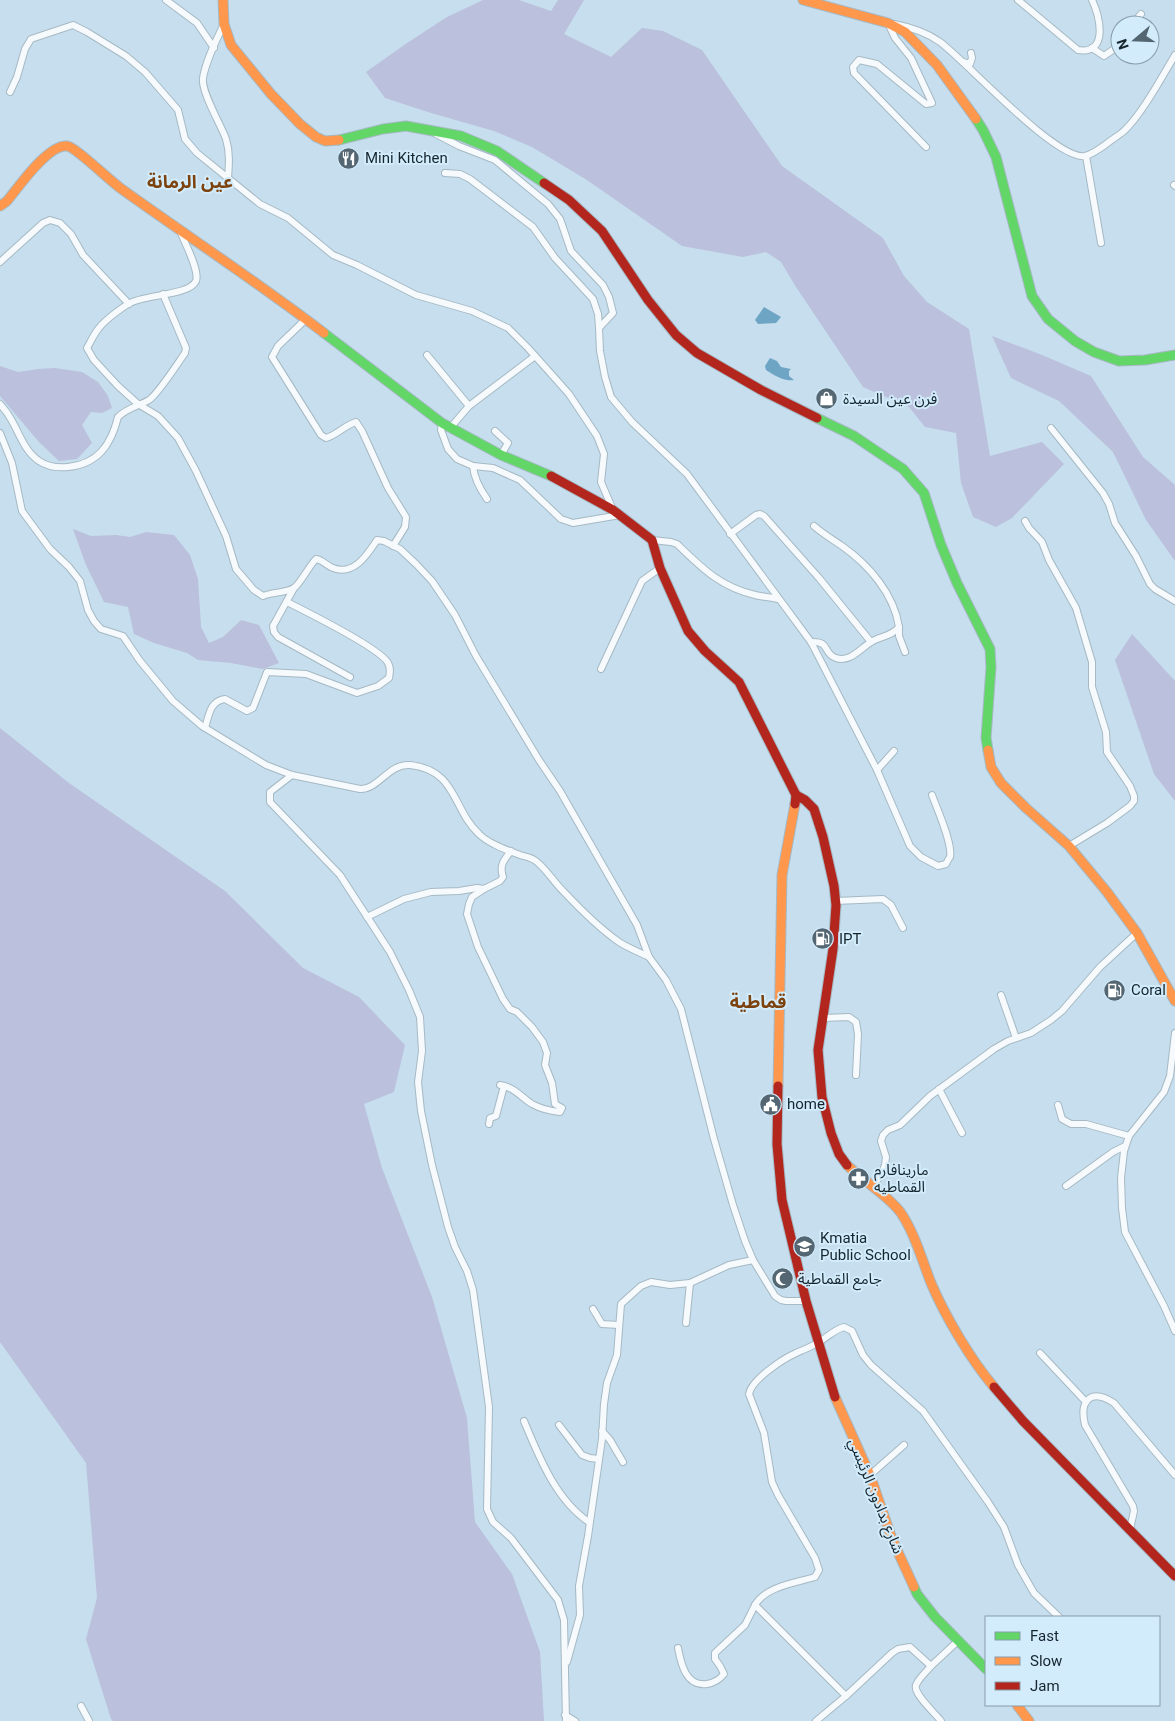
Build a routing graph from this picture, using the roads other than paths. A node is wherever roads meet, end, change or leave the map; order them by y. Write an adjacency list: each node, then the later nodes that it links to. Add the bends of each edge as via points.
1 (166, 0): 8 (street, via 197,24)
2 (223, 0): 7 (main road)
3 (803, 0): 6 (main road)
4 (1018, 0): 9 (street, via 1078,50)
5 (1092, 0): 9 (street, via 1098,13 1100,36)
6 (888, 23): 13 (street, via 922,32 940,42); 16 (street, via 911,58 932,103 926,104 877,64 859,60 853,67 854,72); 29 (main road, via 905,32 937,65 983,130 998,166 1032,296 1048,319 1075,341 1119,361)
7 (224, 24): 8 (street); 15 (main road, via 231,45 242,59 271,94 316,137 325,141 344,140 406,126)
8 (214, 48): 19 (street, via 203,80 226,141 230,161)
9 (1092, 48): 10 (street, via 1104,56)
10 (1110, 52)
11 (970, 53): 13 (street, via 970,64)
12 (1175, 55): 17 (street, via 1124,131)
13 (960, 61): 17 (street, via 1000,99 1047,136 1076,156)
14 (10, 92): 19 (street, via 31,39 73,25 126,56 145,72 178,110 185,139)
15 (428, 130): 27 (street, via 495,160 548,204 560,219 571,251 603,285 609,297 613,313); 65 (main road, via 461,136 498,151 580,210 602,232 676,335 697,353 761,390 854,436 903,469 924,494 957,583 990,649 986,738 994,774)
16 (926, 147)
17 (1086, 156): 22 (street)
18 (445, 174): 27 (street, via 460,174 470,179 533,227 555,258 593,299)
19 (228, 178): 30 (street, via 260,204 288,218 333,255 416,295 472,311 508,328)
20 (0, 206): 21 (main road, via 44,156 67,146 113,183)
21 (180, 229): 24 (street, via 197,271 196,280 191,287); 26 (main road)
22 (1101, 243)
23 (0, 262): 25 (street, via 43,223 50,220 60,223 83,254)
24 (163, 294): 25 (street); 32 (street, via 186,348 185,353 150,399)
25 (129, 304): 32 (street, via 99,328 87,348 94,360)
26 (306, 319): 34 (main road); 47 (street, via 272,356 321,435 326,438 334,436 356,422 362,431 388,488 406,517 405,527)
27 (599, 328): 45 (street, via 600,351 611,397 632,422 687,474)
28 (427, 354): 33 (street)
29 (1175, 355)
30 (535, 356): 33 (street); 42 (street, via 569,394 597,436 604,454 601,482)
31 (0, 404): 32 (street, via 27,449 39,461 56,468 81,466 98,456 114,433 118,417)
32 (138, 404): 49 (street, via 158,416 178,438 226,536 236,569 263,596)
33 (469, 406): 35 (street)
34 (442, 423): 35 (main road); 40 (street, via 441,430 448,448 456,459)
35 (451, 427): 39 (main road)
36 (1051, 428): 51 (street, via 1103,494 1115,523 1150,584)
37 (495, 431): 39 (street, via 508,443)
38 (0, 433): 59 (street, via 12,463 22,511 80,582 94,621 101,628 123,636 173,701)
39 (501, 455): 42 (main road, via 560,480)
40 (473, 466): 41 (street, via 478,485); 42 (street, via 493,468 520,480 561,518 573,523)
41 (487, 499)
42 (616, 512): 46 (main road)
43 (1026, 521): 65 (street, via 1042,542 1076,608 1092,662 1092,687 1106,732 1107,752 1134,796 1130,806)
44 (814, 526): 53 (street, via 843,547 879,581)
45 (730, 534): 50 (street); 55 (street, via 756,515 764,516)
46 (652, 540): 48 (main road); 50 (street, via 678,544 712,577 729,586)
47 (393, 546): 49 (street, via 377,540 361,561 346,570 337,570 316,560); 72 (street, via 432,581 455,616 637,925)
48 (660, 568): 57 (street, via 642,581); 63 (main road, via 688,631 739,682)
49 (295, 588): 52 (street)
50 (778, 600): 54 (street)
51 (1175, 601)
52 (287, 602): 58 (street, via 274,626 278,638); 59 (street, via 388,661 391,669 389,678 378,686 357,693 306,674 266,672 254,708 247,711 225,699 217,701 212,705)
53 (899, 627): 55 (street); 56 (street)
54 (811, 642): 55 (street, via 819,641 835,658 852,656); 61 (street)
55 (871, 642)
56 (904, 652)
57 (601, 669)
58 (350, 677)
59 (205, 728): 62 (street, via 266,765)
60 (894, 751): 61 (street)
61 (876, 770): 64 (street, via 910,846 921,857 938,866 946,864 950,851)
62 (292, 775): 66 (street, via 365,790 402,766 410,765 437,773 480,835); 69 (street, via 270,792 270,802 340,875)
63 (796, 795): 68 (main road, via 814,809 823,836); 89 (main road, شارع بدادون الرئيسي, via 782,875 777,1144 780,1187)
64 (932, 795)
65 (1069, 846): 71 (main road)
66 (511, 851): 67 (street, via 500,869 503,877 500,882); 72 (street, via 538,862 564,893 602,929 620,943)
67 (484, 889): 69 (street, via 431,892 404,898); 81 (street, via 472,897 467,914 478,947 503,999 543,1042 555,1104 562,1108 560,1112 542,1109 502,1086 496,1116 490,1118)
68 (835, 901): 70 (street, via 883,899 891,905); 75 (main road, via 833,949)
69 (367, 917): 113 (street, via 390,952 420,1017 422,1051 418,1082 421,1111 448,1227 474,1290 489,1407 487,1509 492,1522 511,1538 558,1600 564,1620)
70 (903, 928)
71 (1137, 933): 74 (main road); 77 (street, via 1100,966 1062,1010 1031,1033)
72 (649, 957): 87 (street, via 681,1009 732,1205)
73 (1001, 995): 77 (street)
74 (1175, 1001)
75 (823, 1018): 78 (street, via 849,1017 857,1024); 85 (main road, via 819,1065 822,1097 831,1133 846,1164)
76 (1175, 1032): 83 (street, via 1170,1076 1164,1092)
77 (1016, 1038): 79 (street, via 994,1049)
78 (856, 1075)
79 (939, 1089): 82 (street); 85 (street, via 900,1125 883,1135 885,1165)
80 (1058, 1105): 83 (street, via 1062,1120 1071,1124 1086,1124)
81 (488, 1124)
82 (962, 1133)
83 (1129, 1136): 84 (street)
84 (1126, 1146): 86 (street); 93 (street, via 1120,1178 1125,1232)
85 (872, 1186): 106 (main road, via 900,1212 945,1312 983,1374 1023,1421)
86 (1066, 1186)
87 (752, 1260): 88 (street, via 729,1265); 89 (street, via 775,1296 786,1301)
88 (690, 1283): 91 (street); 92 (street, via 651,1282 641,1286 621,1304)
89 (806, 1301): 94 (main road, شارع بدادون الرئيسي)
90 (593, 1308): 92 (street, via 602,1324)
91 (686, 1323)
92 (619, 1325): 99 (street, via 617,1355 607,1383)
93 (1175, 1331)
94 (818, 1343): 103 (main road, شارع بدادون الرئيسي, via 833,1392); 108 (street, via 781,1361 750,1390 764,1433 772,1482 819,1570 815,1577 764,1595); 109 (street, via 839,1328 848,1328 871,1365 923,1411 1004,1528 1018,1565 1034,1593)
95 (1040, 1353): 96 (street)
96 (1086, 1402): 104 (street, via 1098,1396 1114,1403); 106 (street, via 1082,1414 1085,1425 1133,1506)
97 (524, 1421): 105 (street, via 548,1476 579,1515)
98 (559, 1425): 101 (street, via 582,1455)
99 (602, 1431): 101 (street); 102 (street)
100 (904, 1445): 103 (street)
101 (599, 1459): 105 (street)
102 (624, 1462)
103 (870, 1475): 110 (main road, شارع بدادون الرئيسي, via 892,1539 917,1594)
104 (1175, 1475)
105 (590, 1522): 113 (street, via 579,1586 580,1615)
106 (1130, 1529): 107 (main road)
107 (1175, 1576)
108 (755, 1605): 111 (street, via 744,1625 715,1653 715,1660 724,1674 712,1684 704,1685 692,1680 681,1664); 115 (street)
109 (1058, 1616)
110 (959, 1640): 112 (street); 114 (main road, شارع بدادون الرئيسي)
111 (678, 1648)
112 (932, 1666): 115 (street, via 910,1647 898,1649); 122 (street, via 916,1690)
113 (566, 1668): 118 (street)
114 (985, 1668)
115 (846, 1696): 121 (street)
116 (81, 1706): 119 (street)
117 (1018, 1706): 123 (main road)
118 (565, 1718): 120 (street)
119 (89, 1721)
120 (575, 1721)
121 (816, 1721)
122 (942, 1721)
123 (1029, 1721)

